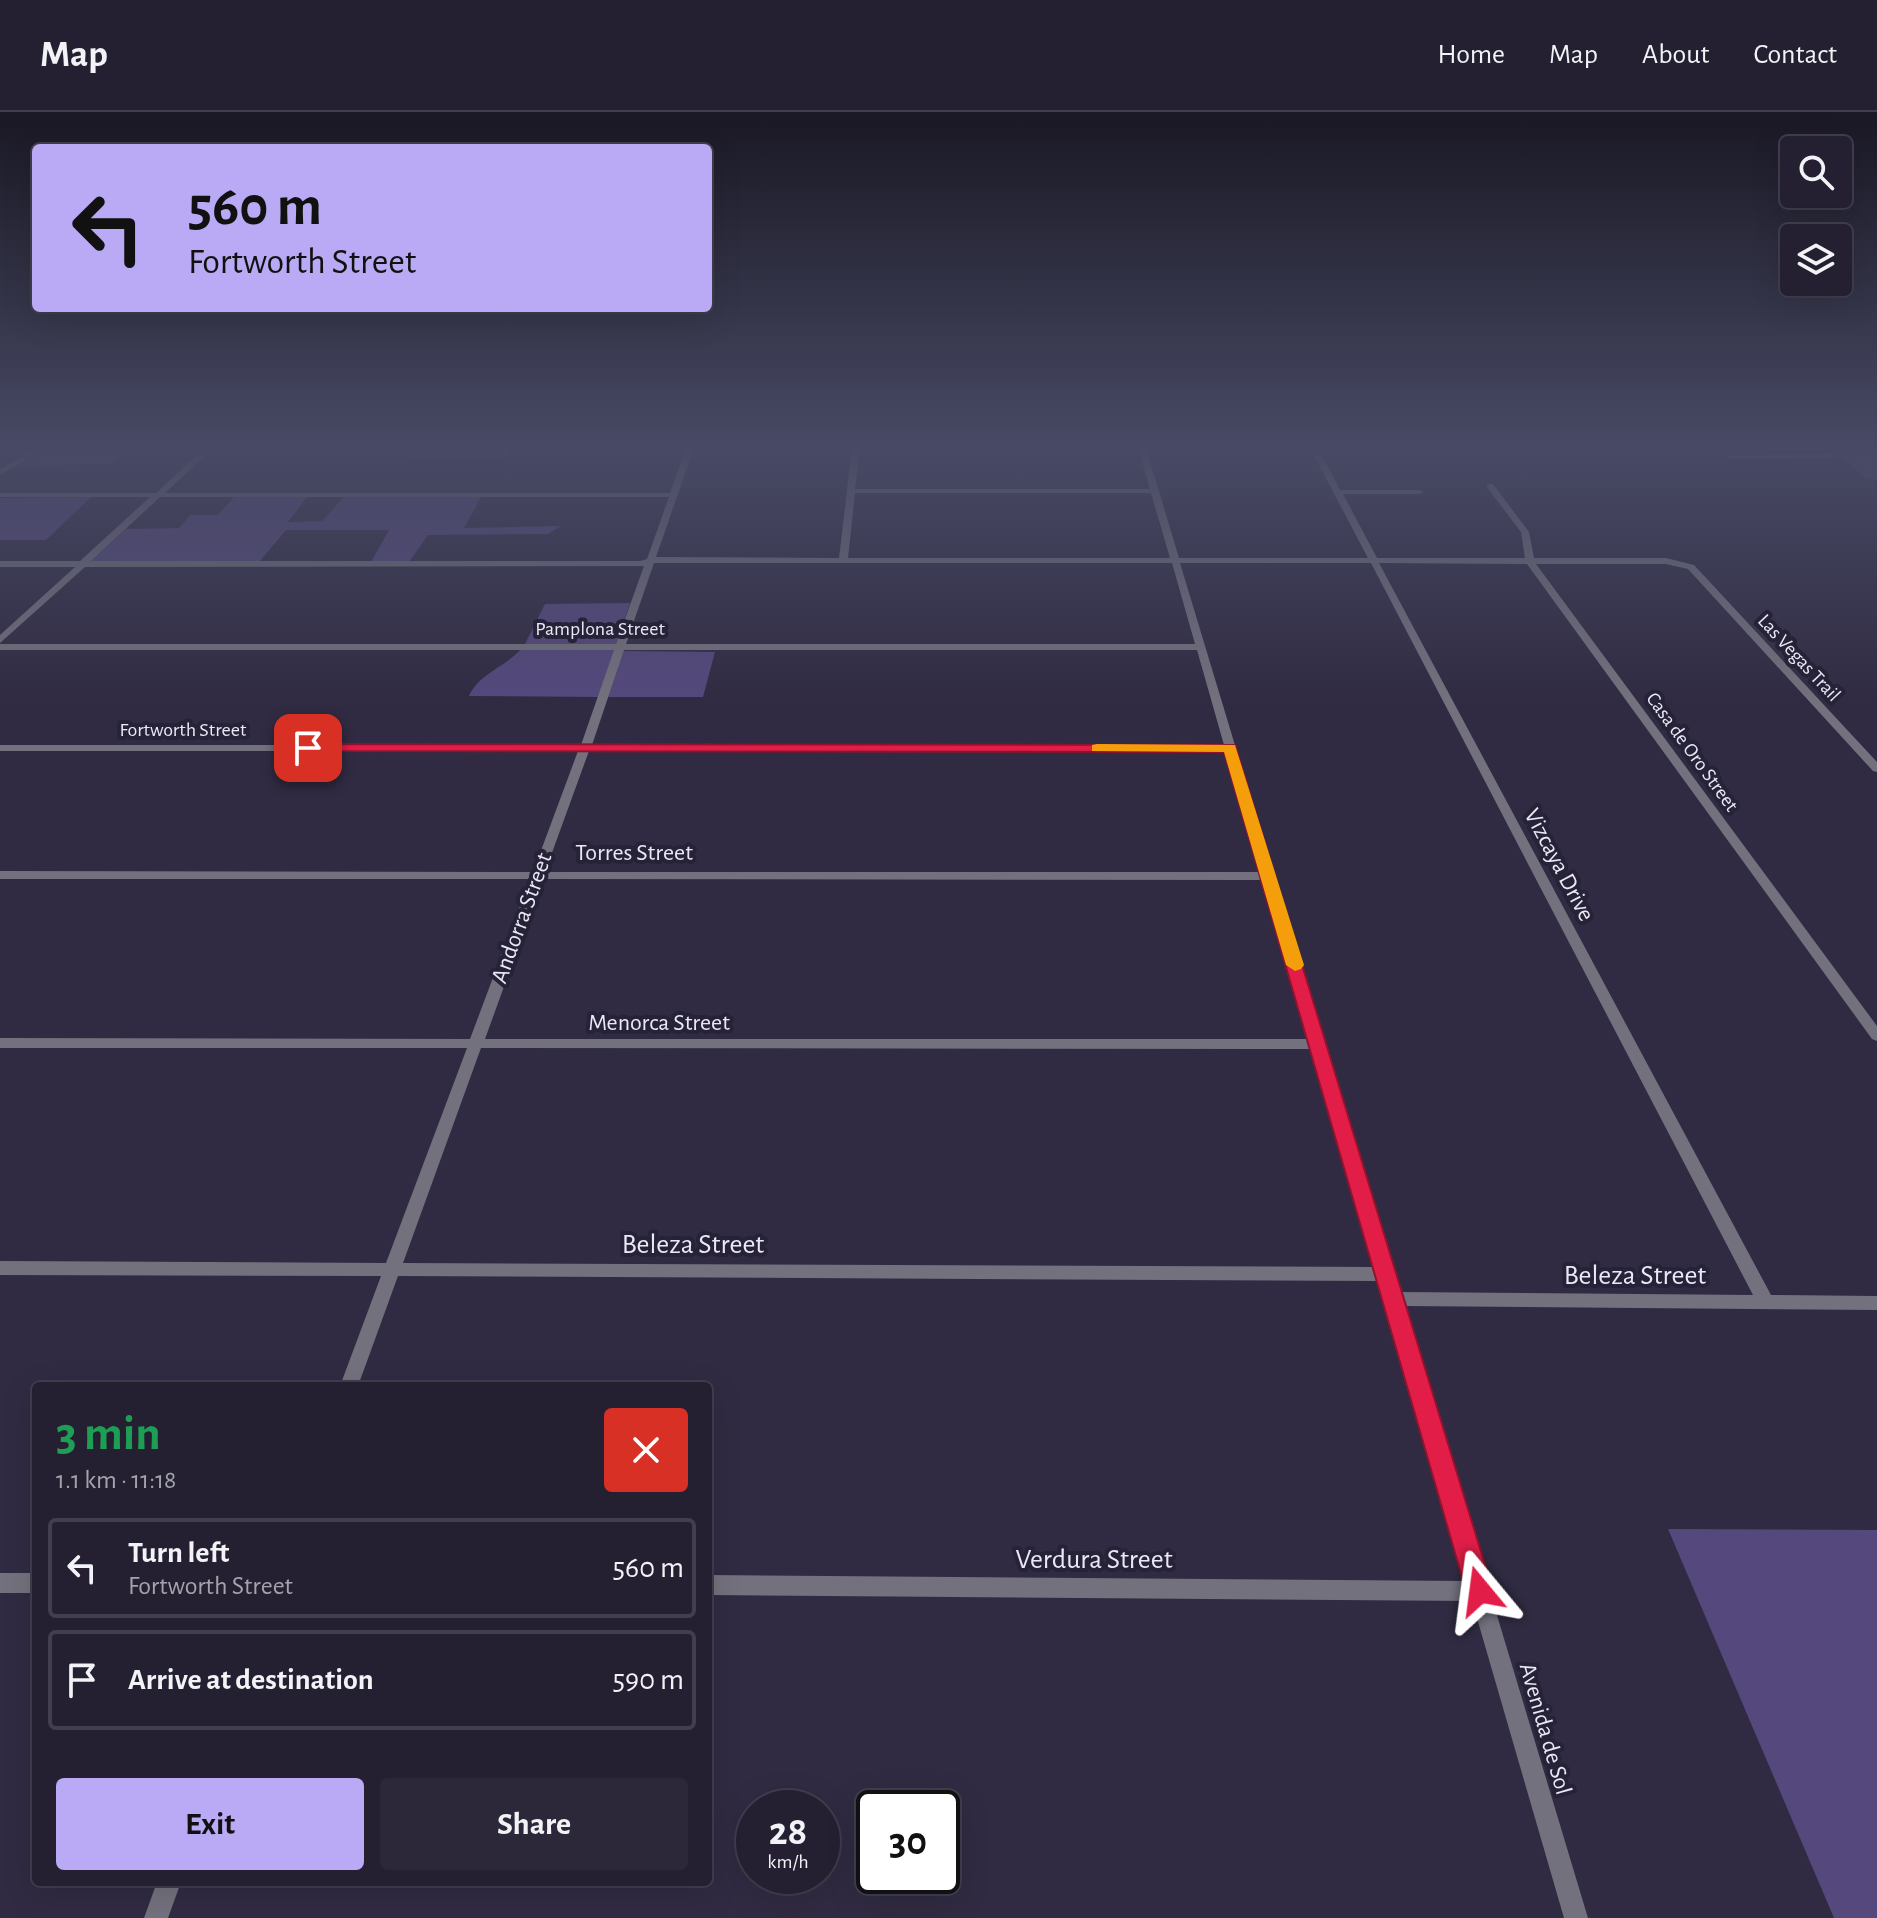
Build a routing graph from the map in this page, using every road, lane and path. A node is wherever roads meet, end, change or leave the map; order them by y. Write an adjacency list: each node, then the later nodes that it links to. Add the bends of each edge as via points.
1 (118, 532): 13 (street)
2 (660, 532): 10 (street, Andorra Street)
3 (846, 532): 8 (street)
4 (1167, 532): 7 (street, Avenida de Sol)
5 (1358, 532): 9 (street, Vizcaya Drive)
6 (1525, 532): 11 (street, Casa de Oro Street)
7 (1175, 559): 8 (street); 9 (street); 17 (street, Avenida de Sol)
8 (843, 560): 10 (street)
9 (1373, 561): 11 (street); 33 (street, Vizcaya Drive)
10 (648, 562): 13 (street); 16 (street, Andorra Street)
11 (1530, 562): 21 (street, Las Vegas Trail, via 1666,561 1694,570); 25 (street, Casa de Oro Street)
12 (0, 564): 13 (street)
13 (83, 564): 14 (street)
14 (0, 640)
15 (0, 647): 16 (street, Pamplona Street)
16 (620, 647): 17 (street, Pamplona Street); 19 (street, Andorra Street)
17 (1200, 647): 20 (street, Avenida de Sol)
18 (0, 748): 19 (street, Fortworth Street)
19 (585, 748): 20 (street, Fortworth Street); 23 (street, Andorra Street)
20 (1230, 748): 24 (street, Avenida de Sol)
21 (1877, 769)
22 (0, 875): 23 (street, Torres Street)
23 (537, 875): 24 (street, Torres Street); 27 (street, Andorra Street)
24 (1269, 876): 28 (street, Avenida de Sol)
25 (1877, 1036)
26 (0, 1043): 27 (street, Menorca Street)
27 (476, 1044): 28 (street, Menorca Street); 30 (street, Andorra Street)
28 (1318, 1044): 31 (street, Avenida de Sol)
29 (0, 1268): 30 (street, Beleza Street)
30 (392, 1270): 31 (street, Beleza Street); 35 (street, Andorra Street)
31 (1386, 1274): 32 (street, Avenida de Sol)
32 (1393, 1299): 33 (street, Beleza Street); 39 (street, Avenida de Sol)
33 (1766, 1303): 34 (street, Beleza Street)
34 (1877, 1303)
35 (350, 1382)
36 (0, 1583): 37 (street)
37 (32, 1583)
38 (712, 1585): 39 (street, Verdura Street)
39 (1480, 1591): 42 (street, Avenida de Sol)
40 (168, 1886): 41 (street)
41 (156, 1918)
42 (1576, 1918)

